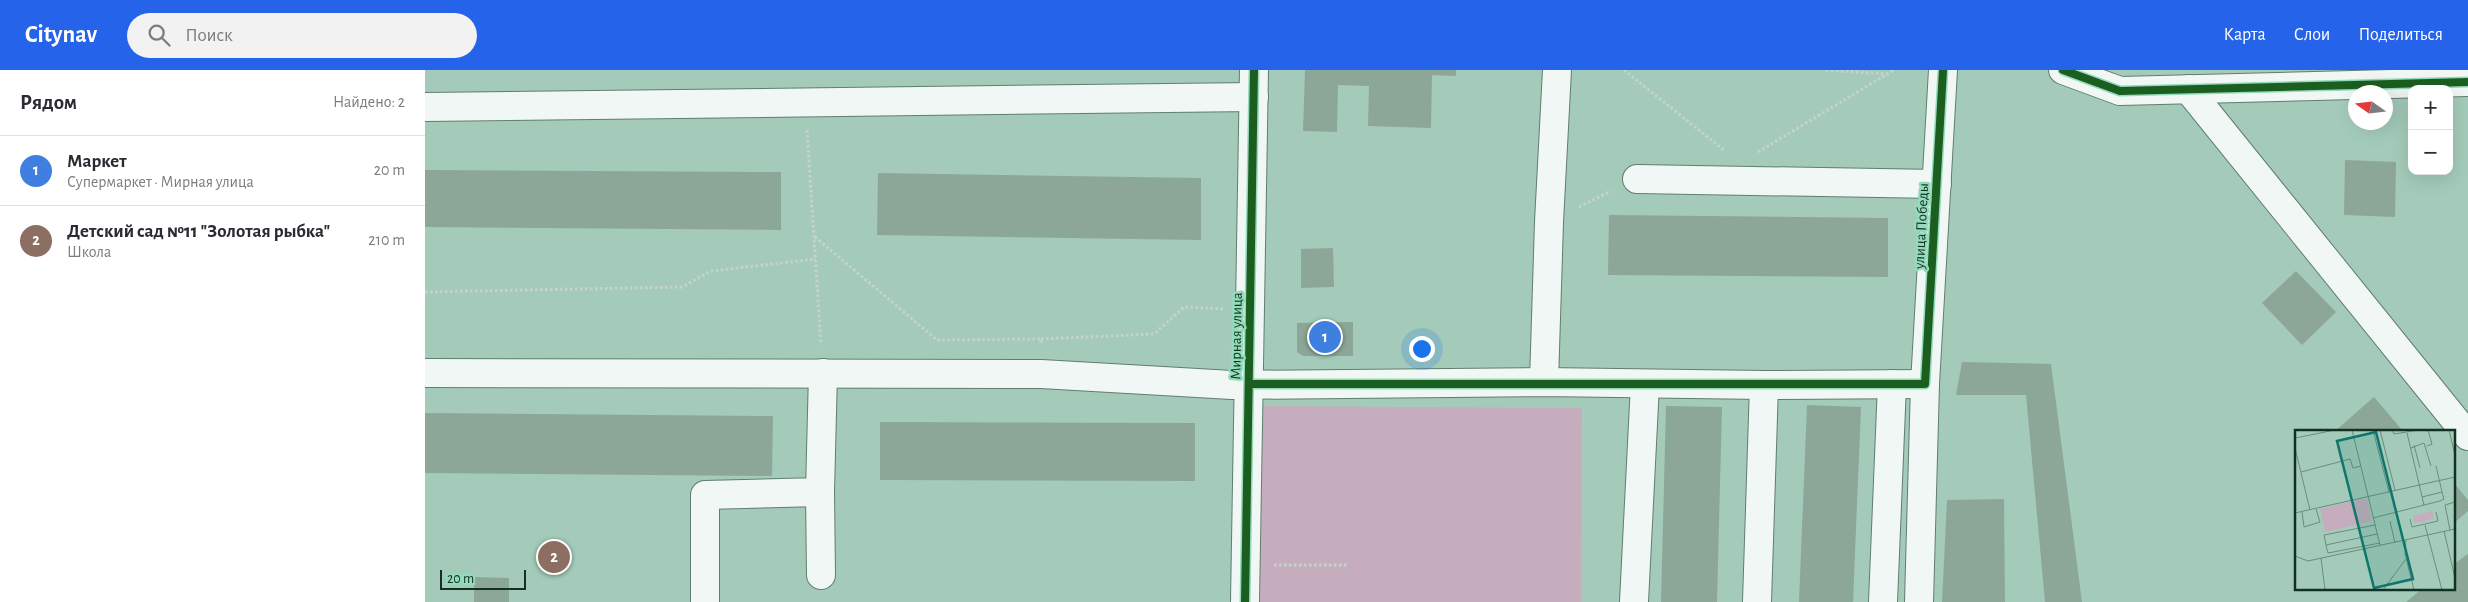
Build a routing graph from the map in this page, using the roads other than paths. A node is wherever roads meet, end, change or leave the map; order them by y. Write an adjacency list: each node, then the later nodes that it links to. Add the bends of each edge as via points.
1 (1255, 70): 7 (street, Мирная улица)
2 (1557, 70): 13 (street)
3 (1943, 70): 10 (street, улица Победы)
4 (2063, 70): 6 (street, via 2120,91)
5 (2468, 82): 6 (street)
6 (2188, 89): 19 (street)
7 (1254, 97): 8 (street); 14 (street, Мирная улица)
8 (425, 107)
9 (1637, 179): 10 (street, via 1740,172)
10 (1937, 184): 17 (street, улица Победы)
11 (425, 373): 12 (street)
12 (823, 374): 14 (street, via 1041,374); 20 (street)
13 (1544, 382): 14 (street); 15 (street)
14 (1249, 384): 23 (street, Мирная улица)
15 (1645, 384): 18 (street); 24 (street)
16 (1892, 384): 17 (street); 18 (street); 26 (street)
17 (1925, 384): 27 (street, улица Победы)
18 (1763, 385): 25 (street)
19 (2468, 436)
20 (820, 492): 21 (street); 22 (street, via 705,495)
21 (821, 575)
22 (705, 602)
23 (1245, 602)
24 (1634, 602)
25 (1757, 602)
26 (1883, 602)
27 (1919, 602)

